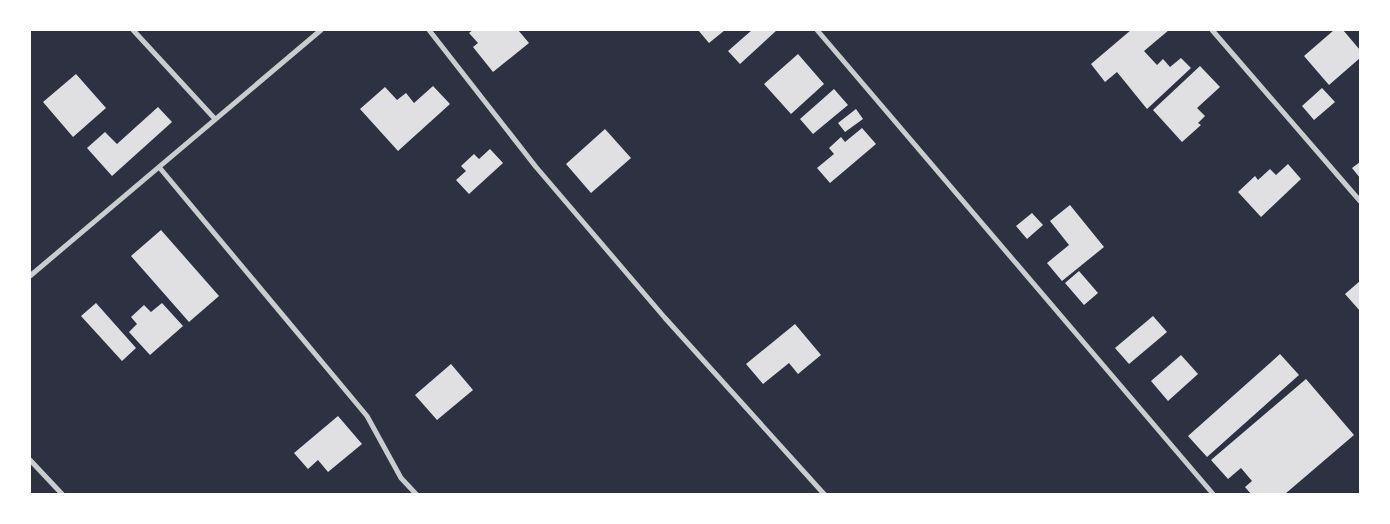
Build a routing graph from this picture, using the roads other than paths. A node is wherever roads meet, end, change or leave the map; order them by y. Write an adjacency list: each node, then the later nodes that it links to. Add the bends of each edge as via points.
1 (133, 30): 6 (street)
2 (321, 30): 6 (street)
3 (429, 30): 13 (street, via 548,182)
4 (817, 30): 14 (street)
5 (1212, 30): 8 (street)
6 (215, 119): 7 (street)
7 (159, 167): 9 (street); 12 (street, via 367,416 401,478)
8 (1360, 202)
9 (30, 276)
10 (30, 460): 11 (street)
11 (62, 494)
12 (416, 494)
13 (824, 494)
14 (1213, 494)

